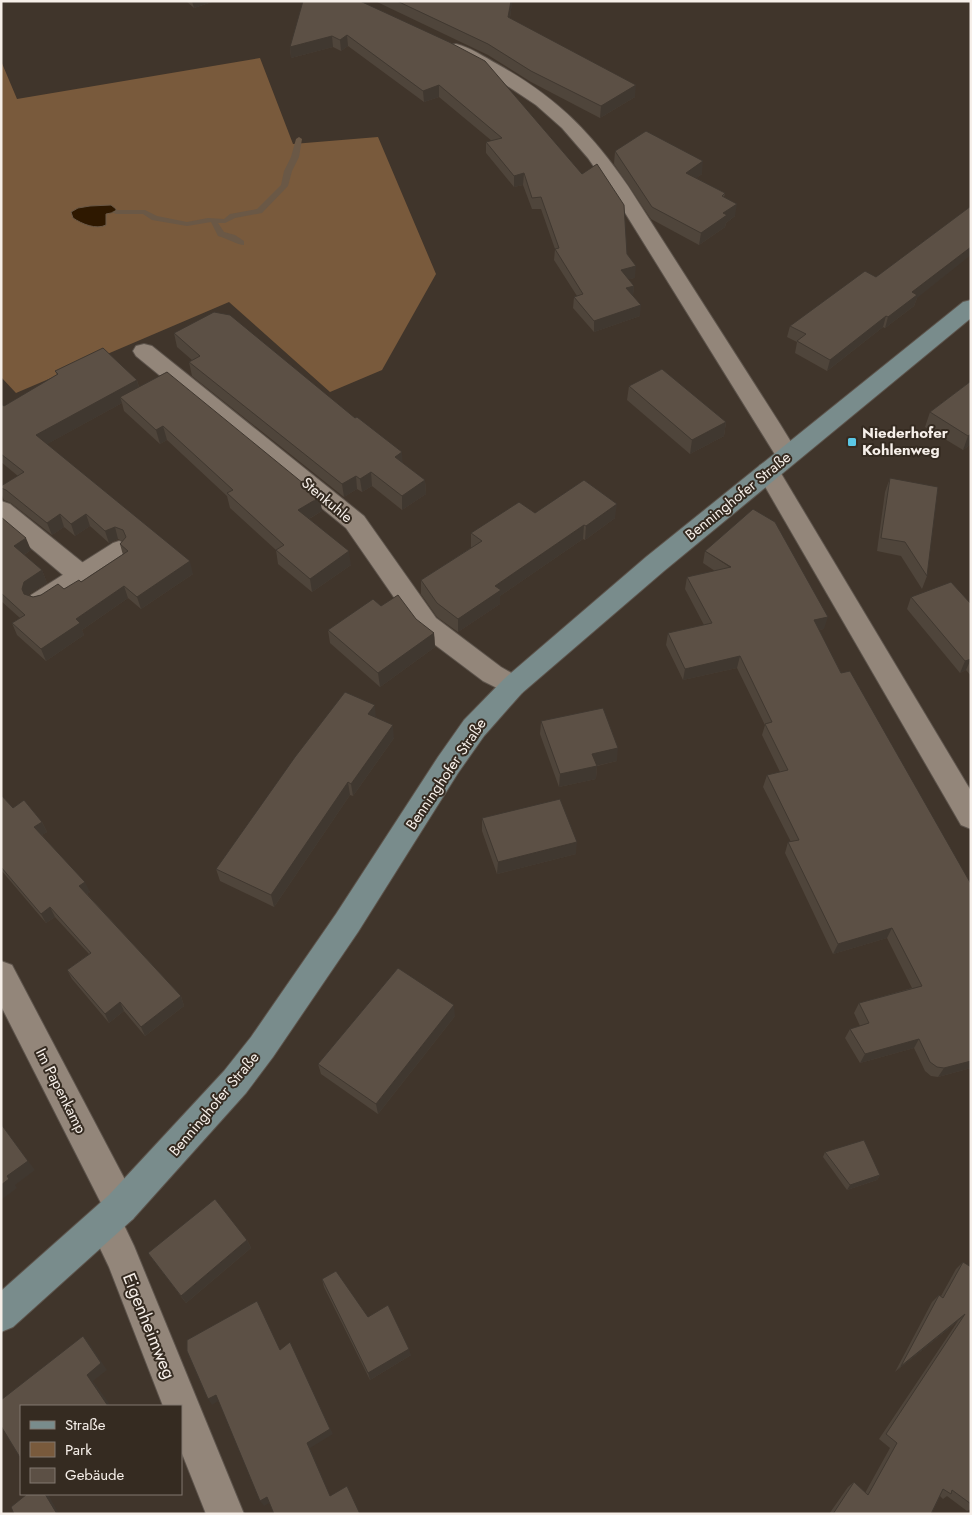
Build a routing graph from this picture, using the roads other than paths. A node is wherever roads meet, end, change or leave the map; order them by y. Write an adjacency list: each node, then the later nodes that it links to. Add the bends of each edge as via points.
1 (437, 40): 4 (street, via 505,74 547,105 588,146 622,194)
2 (971, 307): 4 (main road, Benninghofer Straße)
3 (144, 351): 9 (street, Stenkuhle, via 355,522 427,625)
4 (778, 463): 9 (main road, Benninghofer Straße); 10 (street)
5 (1, 510): 7 (street)
6 (120, 548): 7 (lane)
7 (78, 574): 8 (lane)
8 (38, 600)
9 (513, 686): 12 (main road, Benninghofer Straße, via 474,728 448,765 348,923 262,1047 200,1122)
10 (971, 817)
11 (1, 975): 12 (street, Im Papenkamp)
12 (113, 1215): 13 (main road, Benninghofer Straße); 14 (street, Eigenheimweg, via 122,1258)
13 (1, 1315)
14 (182, 1405)
15 (182, 1406): 16 (street, Eigenheimweg)
16 (226, 1514)

